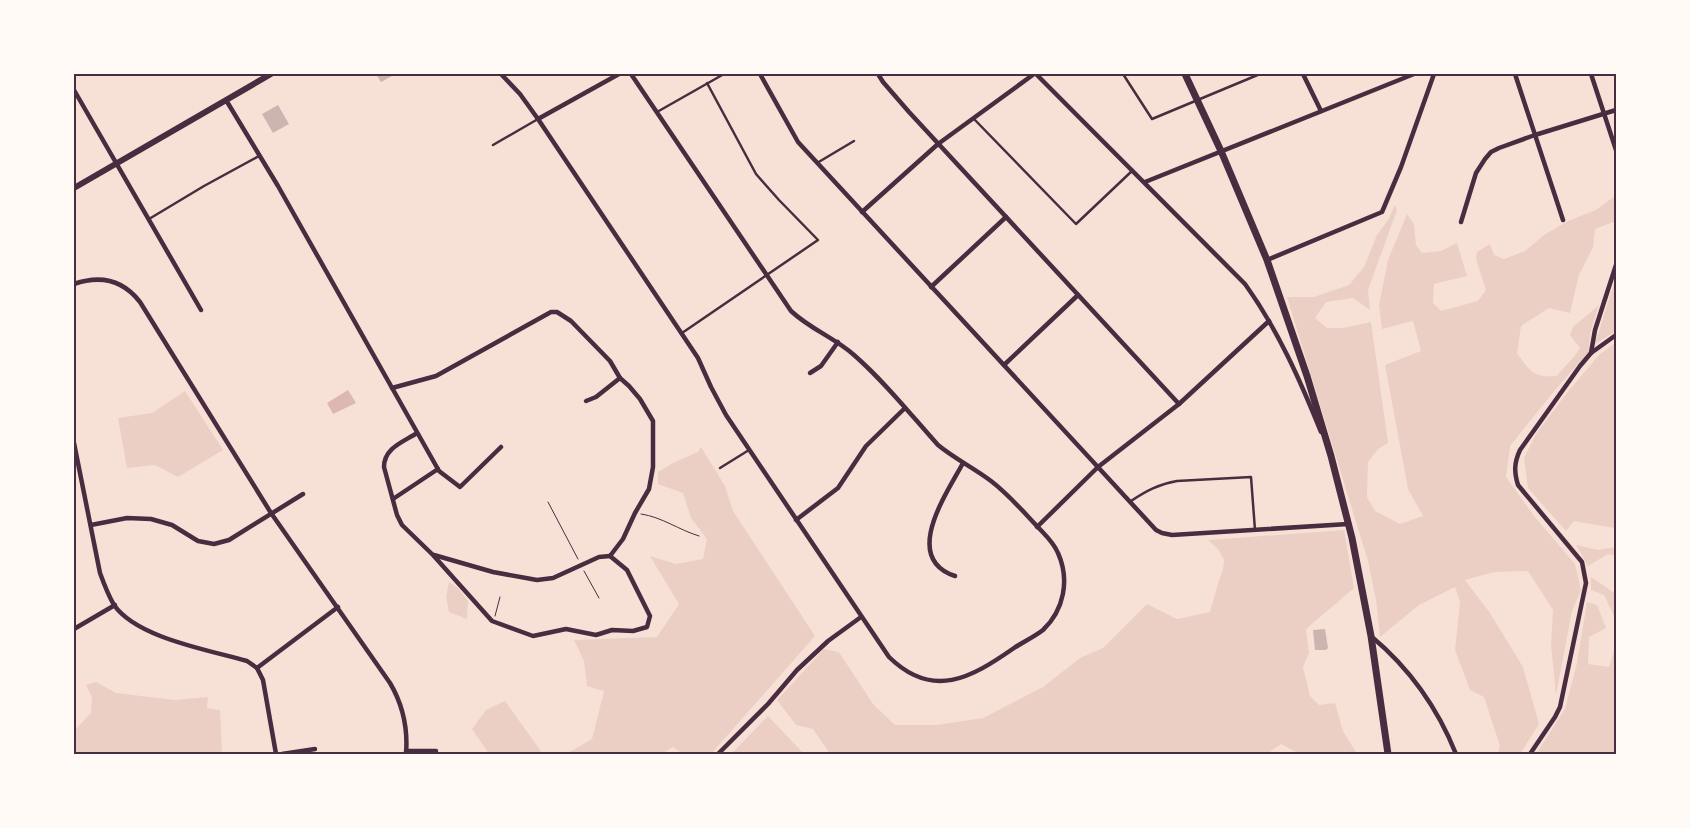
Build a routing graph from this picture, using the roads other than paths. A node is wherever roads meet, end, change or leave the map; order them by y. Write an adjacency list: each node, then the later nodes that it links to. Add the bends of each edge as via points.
1 (271, 74): 21 (main road)
2 (500, 74): 28 (street)
3 (619, 74): 28 (street)
4 (631, 74): 25 (street)
5 (724, 74): 19 (lane)
6 (760, 74): 37 (street, via 798,142)
7 (878, 74): 31 (street)
8 (1035, 74): 27 (street); 38 (street)
9 (1123, 74): 22 (lane, via 1152,119)
10 (1185, 74): 22 (main road)
11 (1243, 74): 18 (lane)
12 (1260, 74): 18 (lane)
13 (1303, 74): 24 (street)
14 (1414, 74): 24 (street)
15 (1434, 74): 46 (street, via 1382,212)
16 (1514, 74): 29 (street)
17 (1591, 74): 26 (street)
18 (1246, 80): 22 (lane)
19 (708, 83): 25 (lane); 48 (lane, via 756,174 818,240)
20 (74, 90): 36 (street)
21 (226, 100): 35 (street); 36 (main road)
22 (1197, 100): 34 (main road)
23 (1616, 110): 26 (street)
24 (1321, 111): 34 (street)
25 (657, 112): 48 (street)
26 (1604, 113): 29 (street); 33 (street)
27 (973, 118): 31 (street); 38 (lane, via 1076,224)
28 (538, 119): 32 (lane); 54 (street)
29 (1535, 135): 44 (street); 45 (street, via 1499,148 1485,158 1476,173)
30 (854, 141): 37 (lane)
31 (938, 144): 41 (street); 42 (street)
32 (494, 145)
33 (1616, 150)
34 (1221, 151): 39 (street); 46 (main road)
35 (259, 156): 43 (lane); 61 (street)
36 (116, 163): 40 (main road); 43 (street)
37 (817, 163): 41 (street)
38 (1133, 170): 39 (street)
39 (1145, 182): 53 (street, via 1235,273)
40 (74, 188)
41 (862, 212): 50 (street)
42 (1006, 217): 50 (street); 51 (street)
43 (148, 219): 52 (street)
44 (1563, 220)
45 (1461, 222)
46 (1267, 260): 69 (main road)
47 (1616, 265): 57 (street)
48 (766, 276): 54 (lane); 56 (street, via 800,319)
49 (74, 284): 78 (street, via 93,279 110,281 126,288 134,296)
50 (931, 287): 58 (street)
51 (1078, 295): 58 (street); 63 (street)
52 (201, 310)
53 (1269, 321): 63 (street); 69 (street, via 1301,382)
54 (681, 333): 68 (street, via 698,358 722,409)
55 (1616, 335): 57 (street)
56 (838, 342): 59 (street, via 821,366); 64 (street, via 867,366)
57 (1591, 353): 101 (street, via 1520,450 1515,467 1523,493 1582,562 1586,583 1560,707)
58 (1004, 365): 72 (street)
59 (810, 373)
60 (620, 378): 61 (street, via 610,361 571,321 551,312 436,376); 62 (street, via 596,398); 85 (street, via 640,399 652,421 654,453 649,488 623,539)
61 (392, 388): 65 (street)
62 (586, 401)
63 (1180, 404): 72 (street)
64 (905, 408): 70 (street, via 938,445); 79 (street, via 866,446 838,488)
65 (418, 433): 74 (street); 76 (street, via 386,455 384,466)
66 (74, 443): 71 (street)
67 (501, 447): 74 (street, via 460,487)
68 (749, 450): 73 (lane); 79 (street)
69 (1331, 456): 80 (main road)
70 (963, 463): 82 (street, via 1006,493); 86 (street, via 933,519 930,537 930,547 937,564)
71 (76, 467): 81 (street)
72 (1098, 467): 77 (street); 82 (street)
73 (720, 468)
74 (438, 469): 76 (street)
75 (303, 494): 78 (street)
76 (393, 499): 84 (street, via 402,525)
77 (1129, 502): 83 (street, via 1156,530 1165,534); 83 (lane, via 1166,483 1251,477)
78 (271, 513): 81 (street, via 228,540 214,544 198,541 172,525 151,519 127,518); 88 (street)
79 (796, 520): 89 (street)
80 (1348, 524): 83 (street); 91 (main road)
81 (91, 525): 87 (street, via 100,573)
82 (1037, 527): 89 (street, via 1051,541 1062,564 1064,593 1059,607 1043,630 973,674 938,681 926,680 906,671 889,657)
83 (1255, 530)
84 (433, 555): 85 (street, via 492,572 537,580 553,578); 85 (street, via 492,621 533,636 566,629 593,635 612,630 642,630 647,627 650,616 627,570)
85 (610, 556)
86 (955, 576)
87 (115, 606): 90 (street); 92 (street, via 134,624 146,630 248,661)
88 (338, 607): 92 (street); 95 (street, via 396,692 404,718)
89 (861, 617): 98 (street, via 797,670)
90 (74, 629)
91 (1371, 636): 99 (main road); 100 (street, via 1400,664 1429,701)
92 (257, 668): 96 (street, via 263,680)
93 (315, 749): 97 (street)
94 (436, 751): 95 (street)
95 (406, 753)
96 (276, 754)
97 (282, 754)
98 (718, 754)
99 (1388, 754)
100 (1456, 754)
101 (1530, 754)

